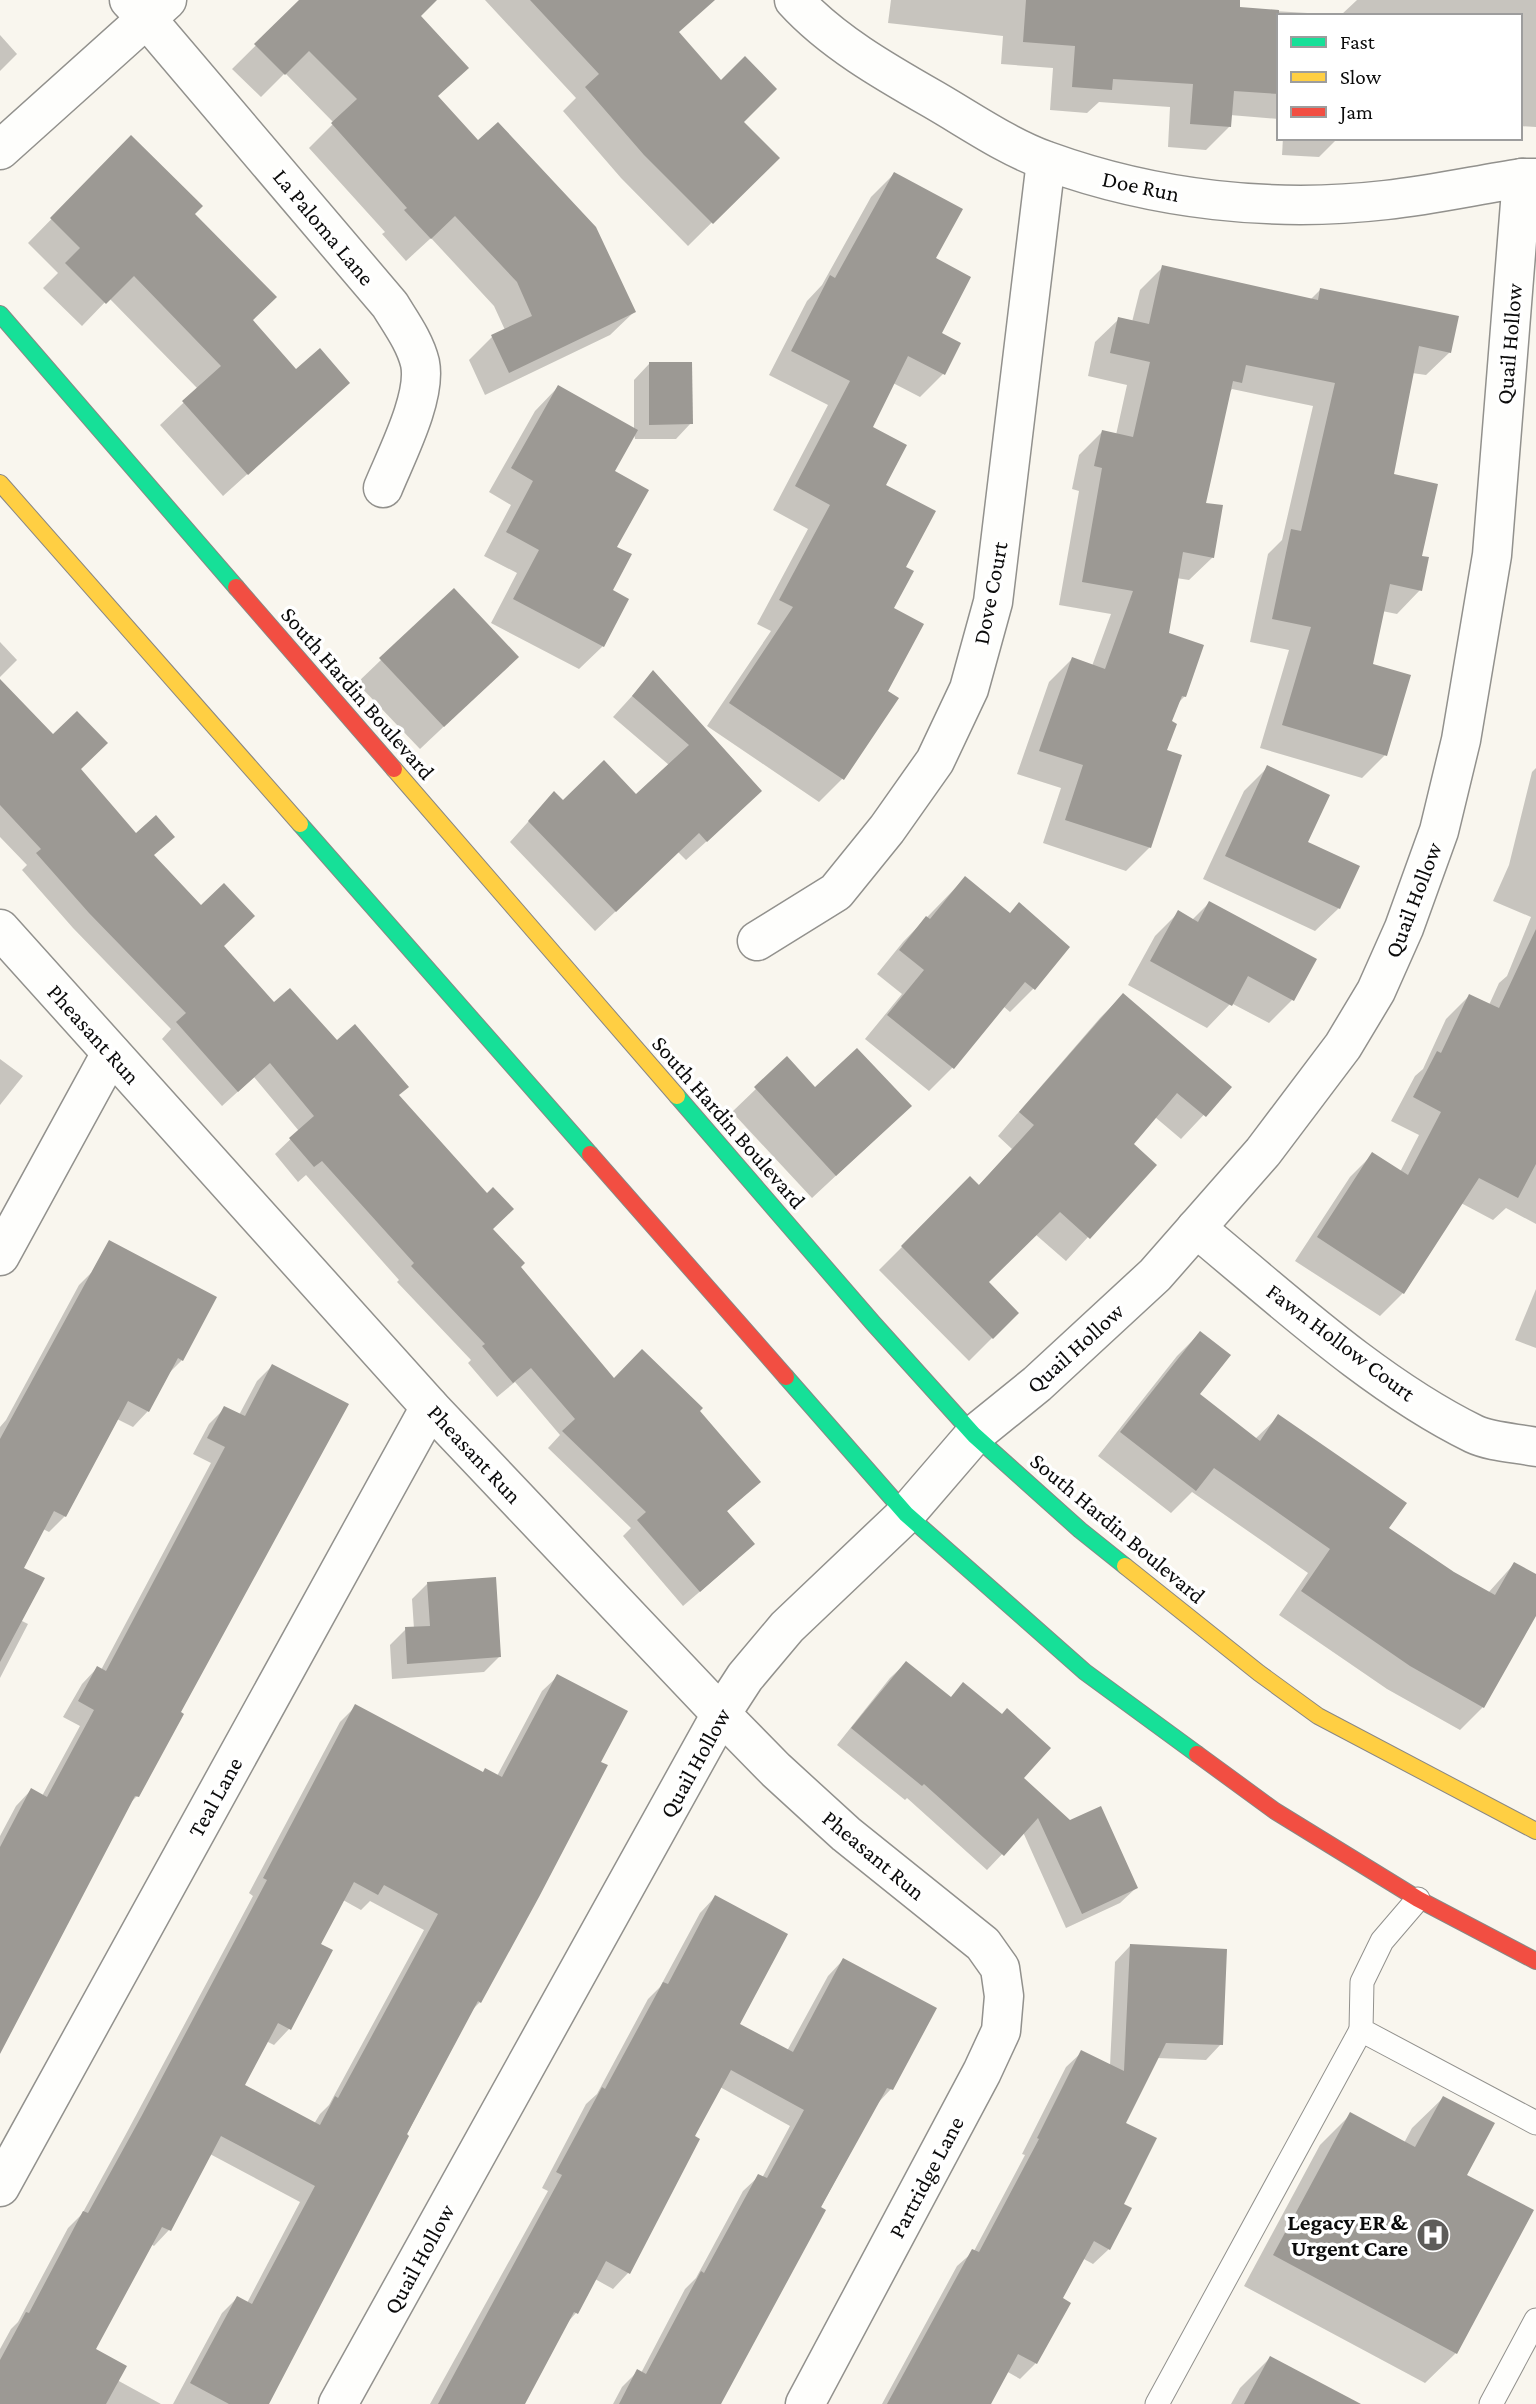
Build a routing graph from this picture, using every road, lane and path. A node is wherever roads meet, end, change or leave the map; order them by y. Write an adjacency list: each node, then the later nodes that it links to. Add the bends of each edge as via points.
1 (794, 0): 4 (street, Doe Run, via 837,38 909,86)
2 (147, 6): 3 (street); 8 (street, La Paloma Lane, via 390,305 412,341 421,365 420,396)
3 (0, 150)
4 (1045, 161): 5 (street, Doe Run, via 1166,192 1287,205 1386,200); 10 (street, Dove Court, via 993,602 969,689 935,761 836,892)
5 (1529, 178): 12 (street, Quail Hollow, via 1492,555 1461,740 1439,831 1376,991 1343,1046 1263,1152)
6 (0, 314): 15 (main road, South Hardin Boulevard)
7 (0, 483): 17 (main road)
8 (383, 488)
9 (0, 929): 11 (street, Pheasant Run)
10 (757, 942)
11 (111, 1053): 13 (street); 14 (street, Pheasant Run)
12 (1196, 1228): 15 (street, Quail Hollow, via 1155,1275 1037,1384); 16 (street, Fawn Hollow Court, via 1393,1386 1476,1435)
13 (0, 1256)
14 (430, 1407): 18 (street, Pheasant Run); 25 (street, Teal Lane)
15 (974, 1435): 17 (street, Quail Hollow); 19 (main road, South Hardin Boulevard, via 1080,1530 1318,1716)
16 (1536, 1447)
17 (906, 1514): 18 (street, Quail Hollow, via 787,1627); 20 (main road, via 1085,1672 1275,1811)
18 (721, 1714): 21 (street, Pheasant Run, via 846,1834); 27 (street, Quail Hollow)
19 (1536, 1831)
20 (1418, 1899): 22 (main road); 23 (lane, via 1382,1941 1362,1982)
21 (983, 1944): 28 (street, Partridge Lane, via 1000,1968 1004,1996 1001,2031)
22 (1536, 1961)
23 (1361, 2030): 24 (lane); 29 (lane)
24 (1536, 2123)
25 (0, 2187)
26 (1536, 2320): 30 (lane)
27 (338, 2404)
28 (805, 2404)
29 (1157, 2404)
30 (1491, 2404)

